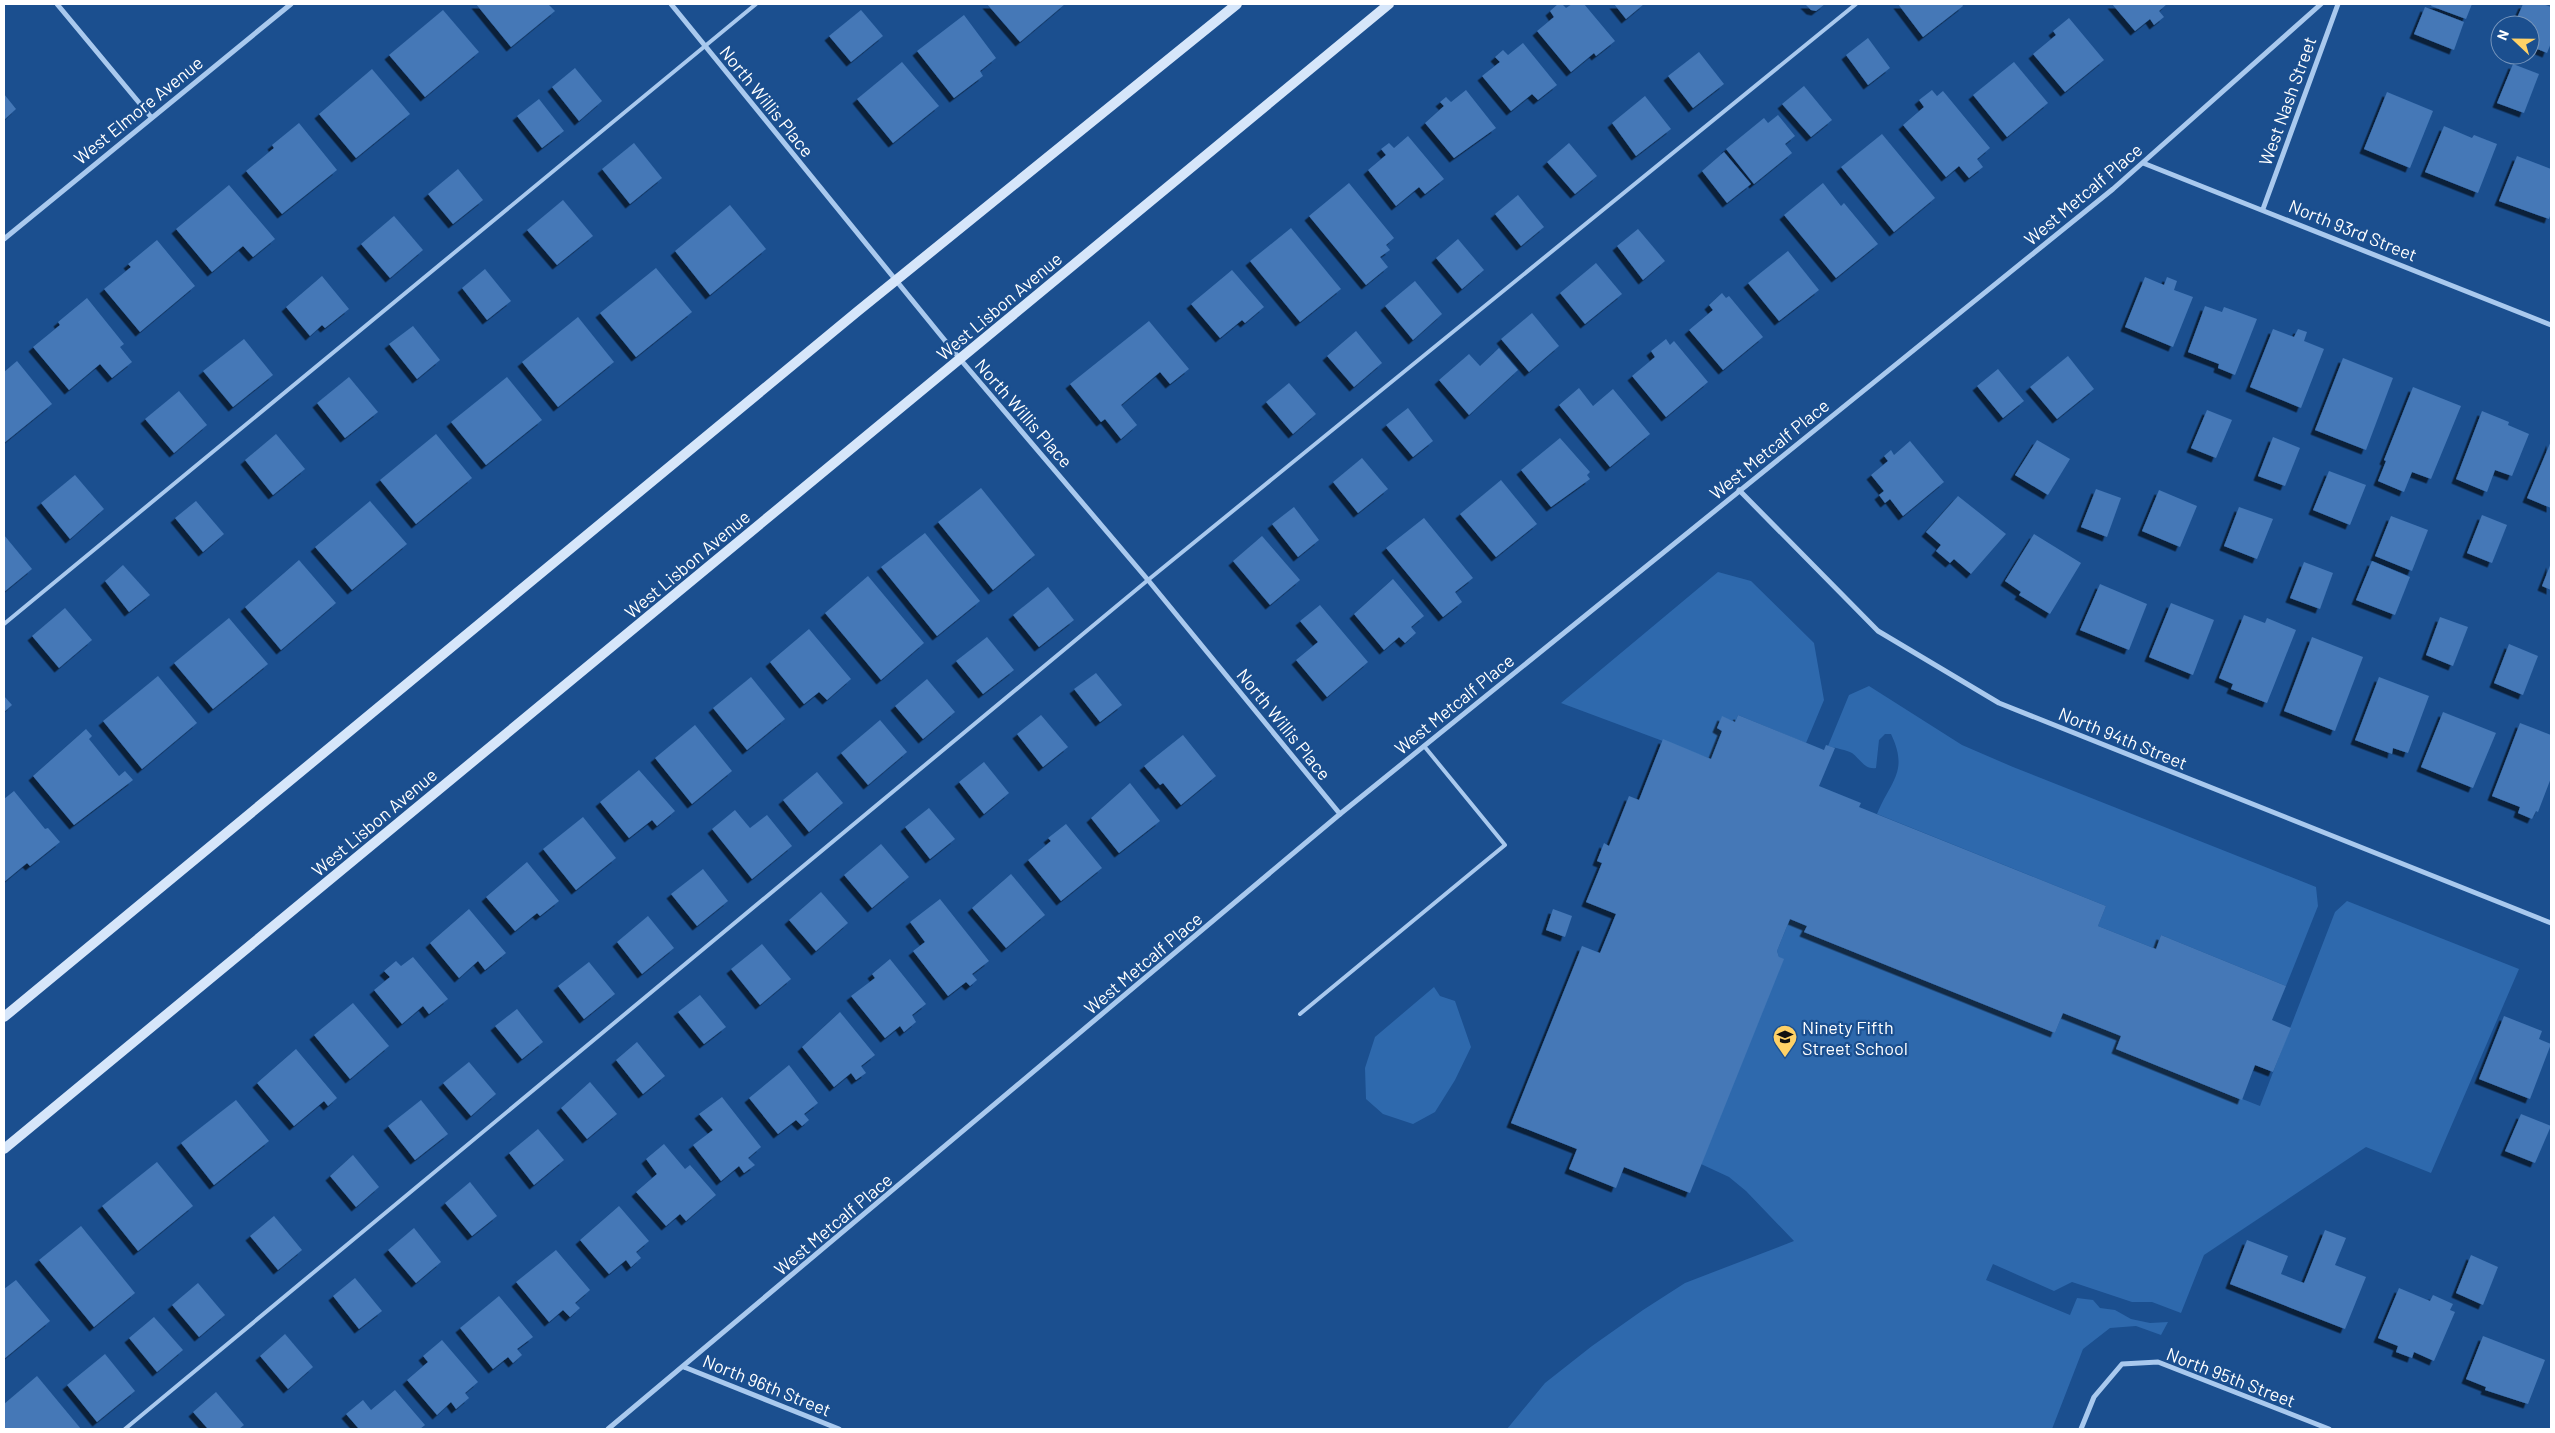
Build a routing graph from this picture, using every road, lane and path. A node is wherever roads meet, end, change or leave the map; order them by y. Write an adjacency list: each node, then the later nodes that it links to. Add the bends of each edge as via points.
1 (58, 4): 11 (street)
2 (291, 4): 11 (street, West Elmore Avenue)
3 (672, 4): 10 (street, North Willis Place)
4 (756, 4): 10 (lane)
5 (1237, 4): 15 (main road)
6 (1390, 4): 17 (main road, West Lisbon Avenue)
7 (1856, 4): 19 (lane)
8 (2321, 4): 12 (street, West Metcalf Place)
9 (2338, 4): 13 (street, West Nash Street)
10 (705, 46): 15 (street, North Willis Place); 20 (lane)
11 (152, 117): 14 (street, West Elmore Avenue)
12 (2143, 163): 13 (street, North 93rd Street); 18 (street, West Metcalf Place)
13 (2263, 208): 16 (street, North 93rd Street)
14 (4, 239)
15 (896, 280): 17 (street, North Willis Place); 25 (main road)
16 (2551, 325)
17 (960, 359): 19 (street, North Willis Place); 26 (main road, West Lisbon Avenue)
18 (1739, 490): 21 (street, West Metcalf Place); 23 (street, North 94th Street, via 1878,631 1999,703)
19 (1148, 580): 22 (street, North Willis Place); 28 (lane)
20 (4, 624)
21 (1424, 746): 22 (street, West Metcalf Place); 24 (lane, via 1505,846)
22 (1340, 814): 27 (street, West Metcalf Place)
23 (2551, 923)
24 (1300, 1014)
25 (4, 1017)
26 (4, 1149)
27 (684, 1367): 29 (street, West Metcalf Place); 30 (street, North 96th Street)
28 (125, 1429)
29 (608, 1429)
30 (839, 1429)
31 (2082, 1429): 32 (street, North 95th Street, via 2094,1397 2122,1364 2158,1362)
32 (2329, 1429)

